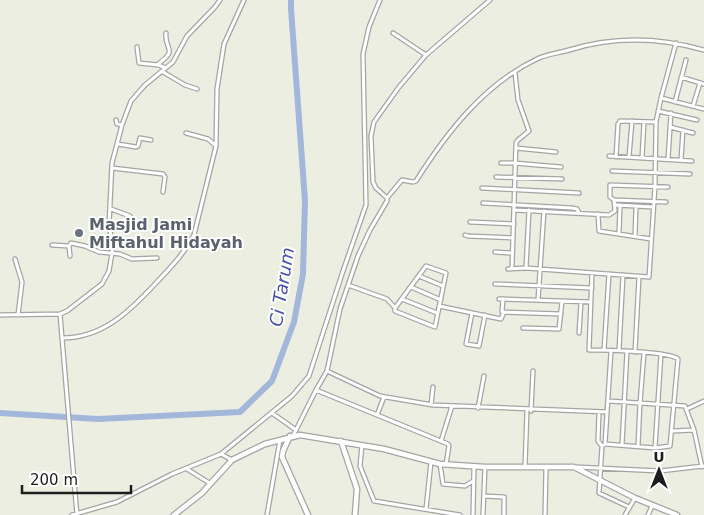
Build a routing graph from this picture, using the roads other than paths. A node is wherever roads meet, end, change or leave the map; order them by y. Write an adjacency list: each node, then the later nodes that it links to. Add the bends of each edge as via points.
1 (220, 0): 13 (street, via 190,33 175,60)
2 (244, 0): 39 (street, via 224,44 217,89)
3 (380, 0): 155 (street, via 369,26 363,54 366,208 312,371 296,393)
4 (490, 0): 10 (street)
5 (166, 33): 12 (street, via 170,52)
6 (393, 33): 10 (street)
7 (676, 43): 9 (street); 15 (street, via 626,39 592,43 541,57); 21 (street)
8 (137, 47): 12 (street, via 139,64)
9 (704, 50)
10 (426, 55): 66 (street, via 372,126 374,184)
11 (686, 60): 16 (street)
12 (158, 65): 13 (street)
13 (166, 68): 14 (street)
14 (162, 72): 18 (street); 32 (street, via 133,96)
15 (514, 72): 40 (street, via 518,100 529,132 518,140); 66 (street, via 456,122 415,181 402,180)
16 (682, 77): 17 (street); 22 (street)
17 (702, 83): 19 (street)
18 (197, 89)
19 (698, 91): 20 (street); 23 (street)
20 (704, 94)
21 (661, 98): 22 (street); 25 (street)
22 (675, 102): 23 (street)
23 (693, 106): 24 (street)
24 (704, 109)
25 (658, 111): 26 (street); 31 (street)
26 (671, 113): 28 (street); 33 (street)
27 (116, 120): 32 (street)
28 (697, 120)
29 (632, 121): 30 (street); 43 (street, via 618,122); 44 (street)
30 (644, 122): 31 (street); 45 (street)
31 (656, 122): 46 (street)
32 (122, 125): 38 (street)
33 (670, 127): 34 (street); 47 (street)
34 (683, 130): 36 (street); 48 (street)
35 (186, 133): 39 (street, via 206,138)
36 (694, 133)
37 (151, 140): 38 (street, via 140,138 136,147)
38 (118, 144): 53 (street)
39 (216, 146): 128 (street, via 194,235 182,255 116,322 72,338)
40 (516, 148): 41 (street); 51 (street)
41 (556, 152)
42 (609, 156): 43 (street)
43 (616, 157): 44 (street)
44 (629, 157): 45 (street)
45 (642, 158): 46 (street)
46 (656, 158): 47 (street); 55 (street)
47 (668, 159): 48 (street)
48 (680, 160): 49 (street)
49 (692, 161)
50 (502, 163): 51 (street)
51 (514, 163): 52 (street); 58 (street)
52 (560, 167)
53 (112, 168): 64 (street, via 163,174); 75 (street)
54 (612, 171): 55 (street)
55 (655, 172): 56 (street); 60 (street)
56 (690, 174)
57 (496, 177): 58 (street)
58 (514, 177): 59 (street); 63 (street)
59 (562, 179)
60 (655, 186): 61 (street); 67 (street, via 610,185 610,197); 68 (street)
61 (668, 187)
62 (482, 188): 63 (street)
63 (514, 190): 65 (street); 71 (street)
64 (163, 192)
65 (579, 193)
66 (387, 198): 105 (street, via 361,248)
67 (614, 200): 68 (street); 72 (street)
68 (653, 201): 69 (street); 74 (street)
69 (666, 202)
70 (483, 203): 71 (street)
71 (514, 204): 76 (street); 79 (street, via 572,208)
72 (618, 205): 73 (street); 80 (street, via 613,214); 84 (street)
73 (636, 206): 74 (street); 86 (street)
74 (653, 207): 88 (street)
75 (111, 209): 81 (street); 92 (street)
76 (514, 210): 77 (street); 83 (street)
77 (529, 210): 78 (street); 97 (street)
78 (544, 211): 79 (street); 98 (street)
79 (579, 213): 80 (street)
80 (598, 214): 84 (street, via 599,231)
81 (130, 216)
82 (470, 222): 83 (street)
83 (514, 224): 87 (street)
84 (619, 234): 86 (street)
85 (465, 235): 87 (street)
86 (635, 236): 88 (street)
87 (513, 238): 93 (street)
88 (652, 239): 103 (street, via 649,277)
89 (52, 245): 90 (street)
90 (69, 246): 92 (street, via 71,243); 94 (street)
91 (495, 252): 93 (street)
92 (113, 253): 95 (street, via 132,259); 121 (street, via 102,284)
93 (512, 253): 97 (street, via 510,268)
94 (70, 256)
95 (157, 258)
96 (15, 259): 124 (street, via 22,282)
97 (526, 268): 98 (street)
98 (540, 270): 99 (street); 106 (street)
99 (592, 273): 100 (street); 109 (street)
100 (608, 274): 101 (street); 129 (street)
101 (623, 275): 103 (street); 130 (street)
102 (419, 276): 107 (street); 107 (street, via 426,266 446,273); 108 (street)
103 (639, 277): 133 (street)
104 (495, 284): 106 (street)
105 (348, 285): 117 (street, via 387,300); 136 (street)
106 (539, 285): 109 (street); 112 (street)
107 (444, 286): 111 (street)
108 (411, 287): 110 (street); 111 (street)
109 (592, 288): 115 (street)
110 (402, 299): 117 (street); 119 (street)
111 (441, 300): 116 (street)
112 (538, 300): 113 (street); 118 (street, via 501,299)
113 (562, 301): 114 (street); 122 (street)
114 (581, 302): 115 (street); 127 (street)
115 (591, 302): 129 (street, via 588,350)
116 (439, 306): 119 (street); 120 (street)
117 (395, 308): 119 (street, via 395,311 435,326)
118 (504, 312): 122 (street); 125 (street, via 501,319)
119 (437, 313)
120 (472, 313): 125 (street); 125 (street, via 466,344 480,346)
121 (59, 314): 124 (street); 128 (street)
122 (561, 314): 126 (street, via 559,330)
123 (0, 315): 124 (street)
124 (18, 315)
125 (485, 316)
126 (523, 328)
127 (579, 333)
128 (62, 338): 189 (street)
129 (604, 350): 131 (street)
130 (619, 350): 131 (street); 132 (street)
131 (611, 351): 142 (street)
132 (627, 351): 133 (street); 143 (street)
133 (635, 352): 134 (street)
134 (644, 353): 135 (street); 145 (street)
135 (661, 354): 146 (street); 149 (street, via 678,359)
136 (327, 371): 140 (street); 141 (street)
137 (534, 371): 152 (street)
138 (484, 376): 150 (street)
139 (433, 387): 147 (street)
140 (316, 390): 156 (street); 159 (street)
141 (384, 397): 147 (street); 156 (street)
142 (609, 401): 143 (street); 154 (street)
143 (624, 402): 145 (street); 165 (street)
144 (704, 402): 151 (street)
145 (640, 403): 146 (street); 166 (street)
146 (658, 404): 149 (street); 167 (street)
147 (431, 405): 148 (street)
148 (452, 405): 150 (street); 162 (street)
149 (675, 406): 151 (street); 158 (street)
150 (478, 408): 152 (street)
151 (687, 409): 157 (street)
152 (529, 410): 153 (street); 178 (street)
153 (599, 412): 154 (street); 164 (street, via 598,441)
154 (607, 412): 164 (street)
155 (272, 413): 159 (street); 168 (street)
156 (378, 414): 162 (street)
157 (694, 430): 158 (street); 174 (street)
158 (673, 431): 167 (street, via 670,446)
159 (293, 434): 160 (street); 161 (street); 192 (street, via 282,451 282,457)
160 (280, 439): 169 (street, via 255,447); 191 (street)
161 (341, 441): 163 (street); 193 (street, via 357,492)
162 (441, 441): 172 (street, via 449,445)
163 (362, 445): 170 (street); 188 (street, via 360,466 374,501)
164 (604, 445): 165 (street); 176 (street)
165 (622, 445): 166 (street)
166 (638, 446): 167 (street)
167 (655, 448)
168 (221, 454): 169 (street); 180 (street)
169 (232, 460): 183 (street)
170 (432, 461): 171 (street); 188 (street)
171 (440, 464): 172 (street); 181 (street, via 443,484 465,486)
172 (446, 464): 173 (street)
173 (474, 466): 177 (street); 181 (street)
174 (703, 466): 176 (street, via 660,471)
175 (574, 467): 176 (street); 179 (street); 182 (street)
176 (601, 467): 182 (street)
177 (485, 468): 178 (street); 184 (street)
178 (525, 468): 179 (street)
179 (546, 468): 198 (street)
180 (186, 469): 183 (street); 189 (street, via 117,502)
181 (473, 481): 195 (street)
182 (600, 481): 185 (street); 187 (street, via 599,494)
183 (211, 484): 190 (street)
184 (484, 496): 196 (street); 197 (street, via 504,497)
185 (635, 498): 186 (street); 187 (street)
186 (652, 506): 200 (street); 201 (street)
187 (630, 507): 199 (street)
188 (426, 509): 194 (street)
189 (75, 514)
190 (174, 515)
191 (267, 515)
192 (308, 515)
193 (356, 515)
194 (460, 515)
195 (472, 515)
196 (483, 515)
197 (504, 515)
198 (545, 515)
199 (625, 515)
200 (648, 515)
201 (677, 515)

